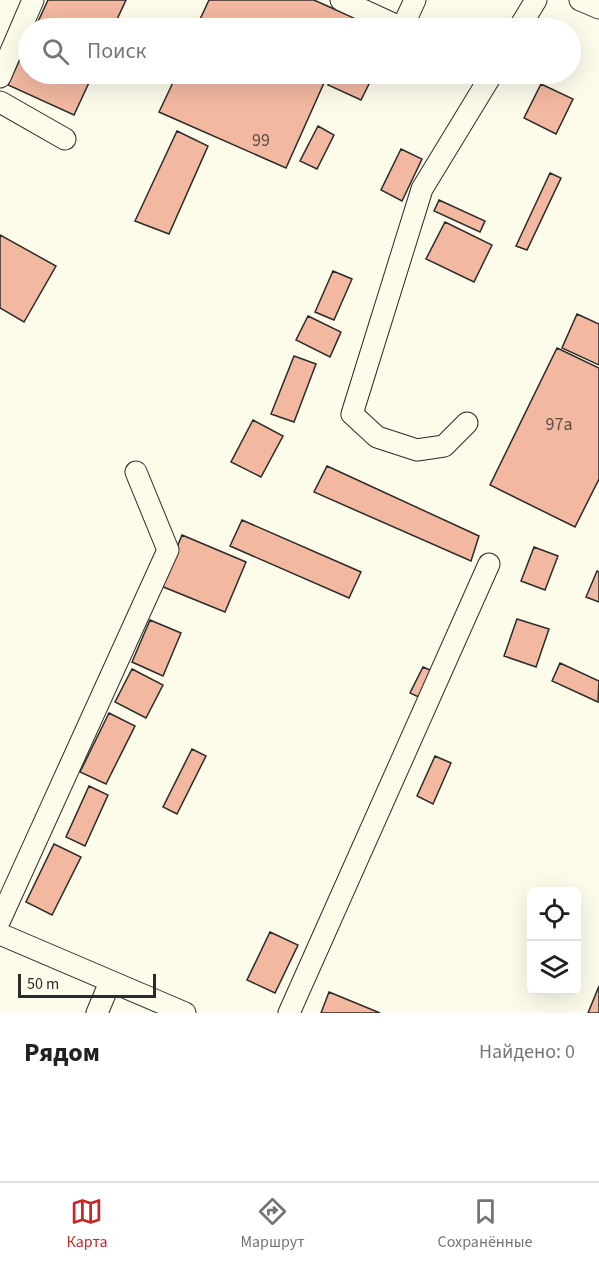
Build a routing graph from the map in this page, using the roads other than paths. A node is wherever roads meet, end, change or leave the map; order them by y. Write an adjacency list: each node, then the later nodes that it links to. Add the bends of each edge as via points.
1 (33, 0): 7 (street)
2 (341, 0): 8 (street)
3 (415, 0): 9 (street)
4 (536, 0): 10 (street)
5 (580, 0): 6 (street)
6 (599, 8)
7 (25, 18)
8 (380, 18)
9 (407, 18)
10 (525, 18)
11 (18, 35): 12 (street)
12 (0, 76)
13 (486, 84): 16 (street, via 422,189 352,414 377,437 417,450 444,446)
14 (0, 102): 15 (street)
15 (64, 140)
16 (467, 423)
17 (136, 472): 19 (street, via 168,550)
18 (489, 564): 24 (street)
19 (0, 921)
20 (0, 934): 21 (street)
21 (110, 982): 22 (street); 23 (street)
22 (97, 1013)
23 (185, 1013)
24 (289, 1013)

